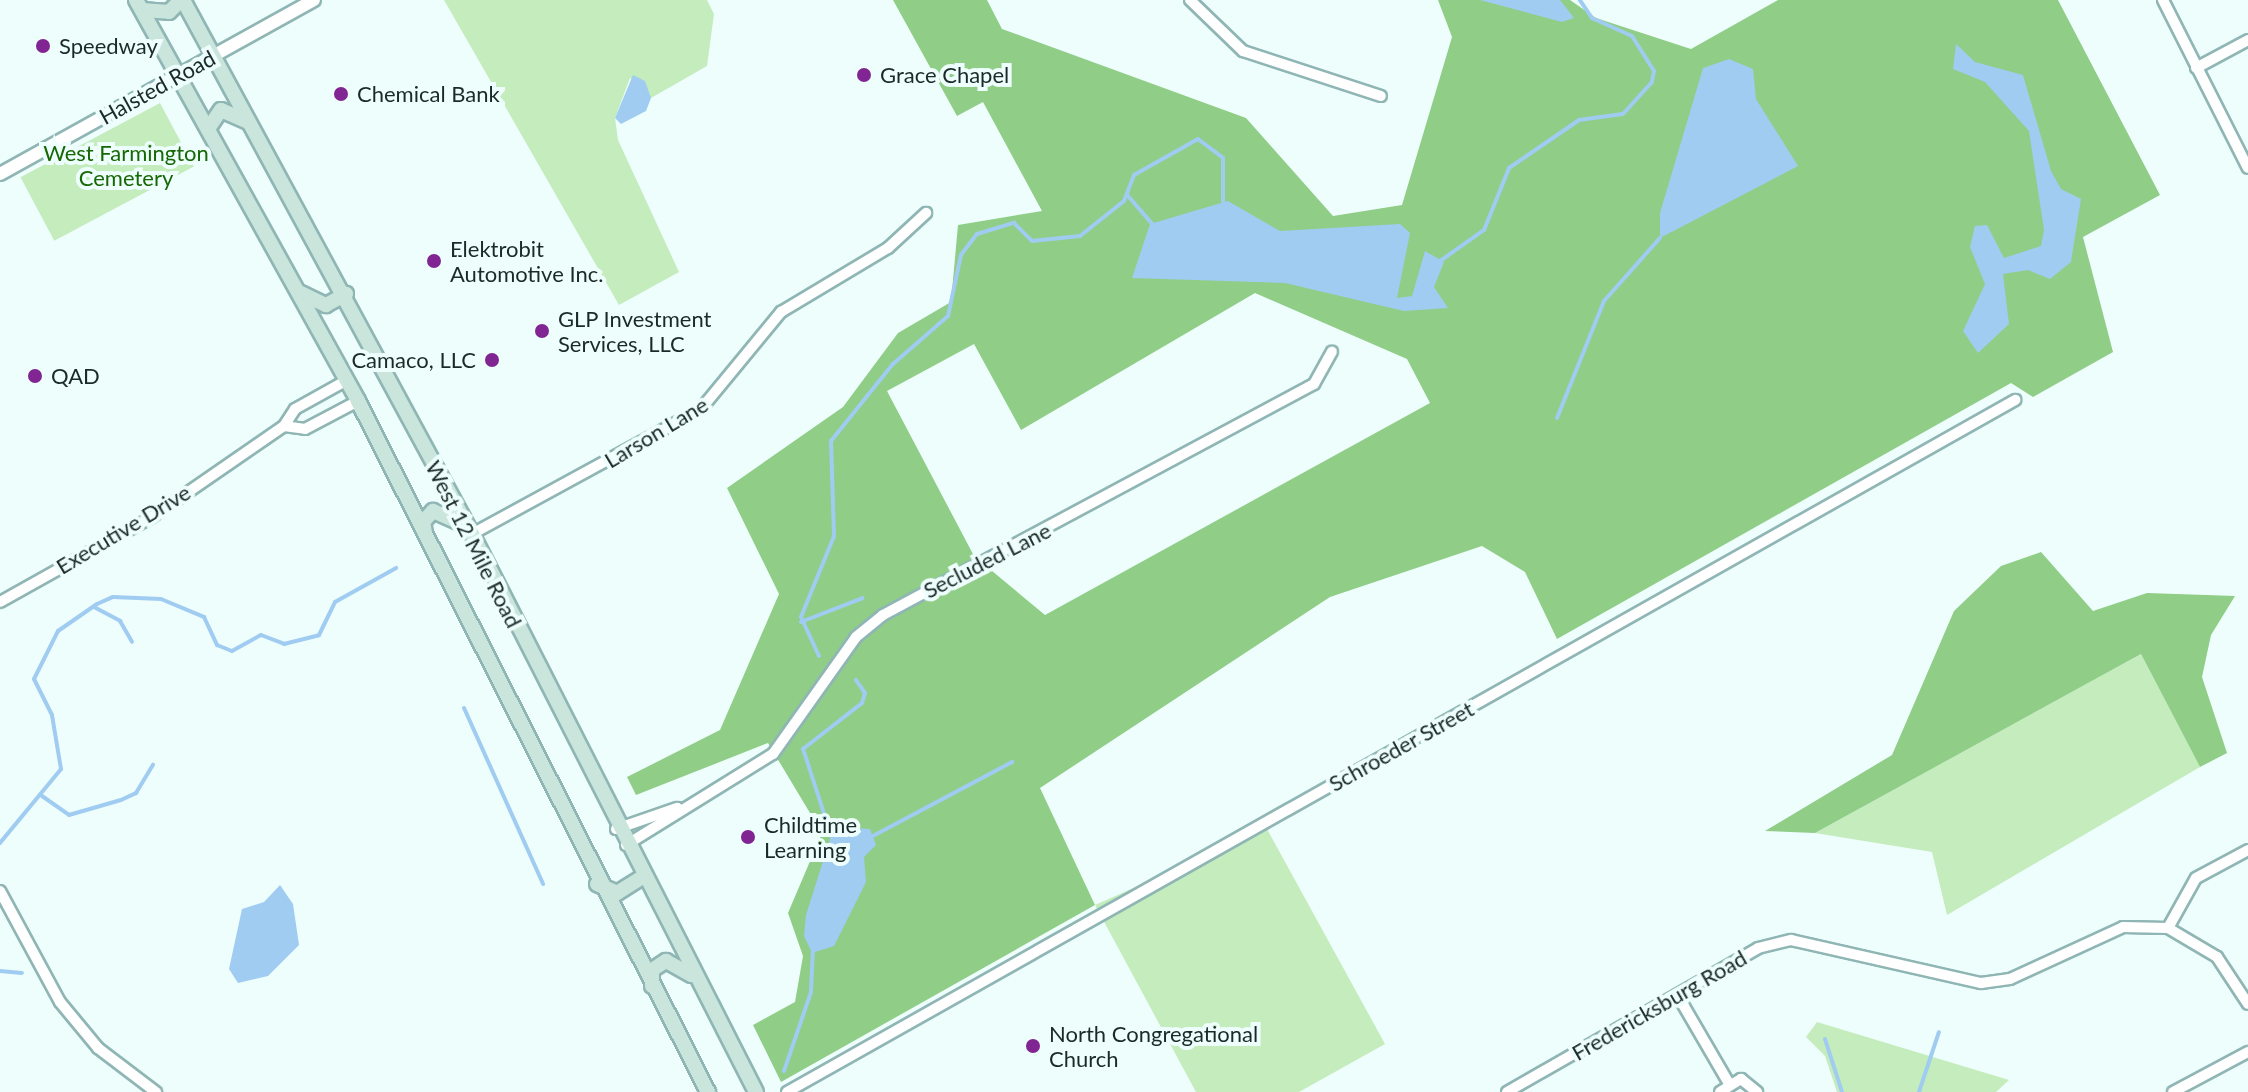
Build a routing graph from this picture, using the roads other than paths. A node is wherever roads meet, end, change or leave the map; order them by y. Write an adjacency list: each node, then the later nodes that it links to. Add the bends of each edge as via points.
1 (182, 0): 5 (main road, via 169,12); 7 (main road, West 12 Mile Road)
2 (314, 0): 7 (street, Halsted Road)
3 (1190, 0): 10 (street, via 1243,51)
4 (2163, 0): 8 (street)
5 (139, 5): 9 (main road, West 12 Mile Road)
6 (2248, 40): 8 (street)
7 (214, 55): 9 (street, Halsted Road); 11 (main road, West 12 Mile Road)
8 (2196, 68): 13 (street)
9 (177, 76): 12 (main road, West 12 Mile Road); 14 (street, Halsted Road)
10 (1381, 96)
11 (254, 128): 12 (main road, via 230,110 212,117); 17 (main road, West 12 Mile Road)
12 (208, 129): 16 (main road, West 12 Mile Road)
13 (2248, 168)
14 (0, 174)
15 (926, 213): 23 (street, Larson Lane, via 888,248 781,312 701,409)
16 (298, 291): 17 (main road, via 326,305); 19 (main road, West 12 Mile Road)
17 (346, 294): 23 (main road, West 12 Mile Road)
18 (1332, 352): 26 (street, Secluded Lane, via 1314,384 883,615 856,637 773,754)
19 (347, 380): 21 (main road, West 12 Mile Road); 22 (street, Executive Drive, via 295,409)
20 (2015, 400): 43 (street, Schroeder Street)
21 (358, 401): 22 (street, Executive Drive, via 305,429); 24 (main road, West 12 Mile Road)
22 (284, 426): 25 (street, Executive Drive, via 152,517)
23 (472, 534): 24 (main road, via 449,512 433,511 423,522); 27 (main road, West 12 Mile Road)
24 (426, 540): 31 (main road, West 12 Mile Road)
25 (0, 602)
26 (677, 808): 27 (street, Secluded Lane); 28 (street, Secluded Lane)
27 (616, 829): 28 (main road, West 12 Mile Road)
28 (624, 845): 30 (main road, West 12 Mile Road)
29 (2248, 850): 33 (street, via 2196,878)
30 (641, 878): 31 (main road, via 617,893); 34 (main road, West 12 Mile Road)
31 (597, 884): 35 (main road, West 12 Mile Road)
32 (0, 891): 40 (street, via 60,1002 98,1048)
33 (2168, 928): 36 (street, Fredericksburg Road, via 2123,927 2010,979 1981,983 1791,940 1758,948); 37 (street, Fredericksburg Road, via 2217,957)
34 (694, 978): 35 (main road, via 666,961 652,970); 42 (main road, West 12 Mile Road)
35 (653, 990): 41 (main road, West 12 Mile Road)
36 (1678, 996): 39 (street); 44 (street, Fredericksburg Road)
37 (2248, 1004)
38 (2248, 1052): 47 (street)
39 (1728, 1082): 45 (street); 46 (street, via 1747,1081)
40 (156, 1092)
41 (708, 1092)
42 (756, 1092)
43 (787, 1092)
44 (1507, 1092)
45 (1720, 1092)
46 (1757, 1092)
47 (2173, 1092)

